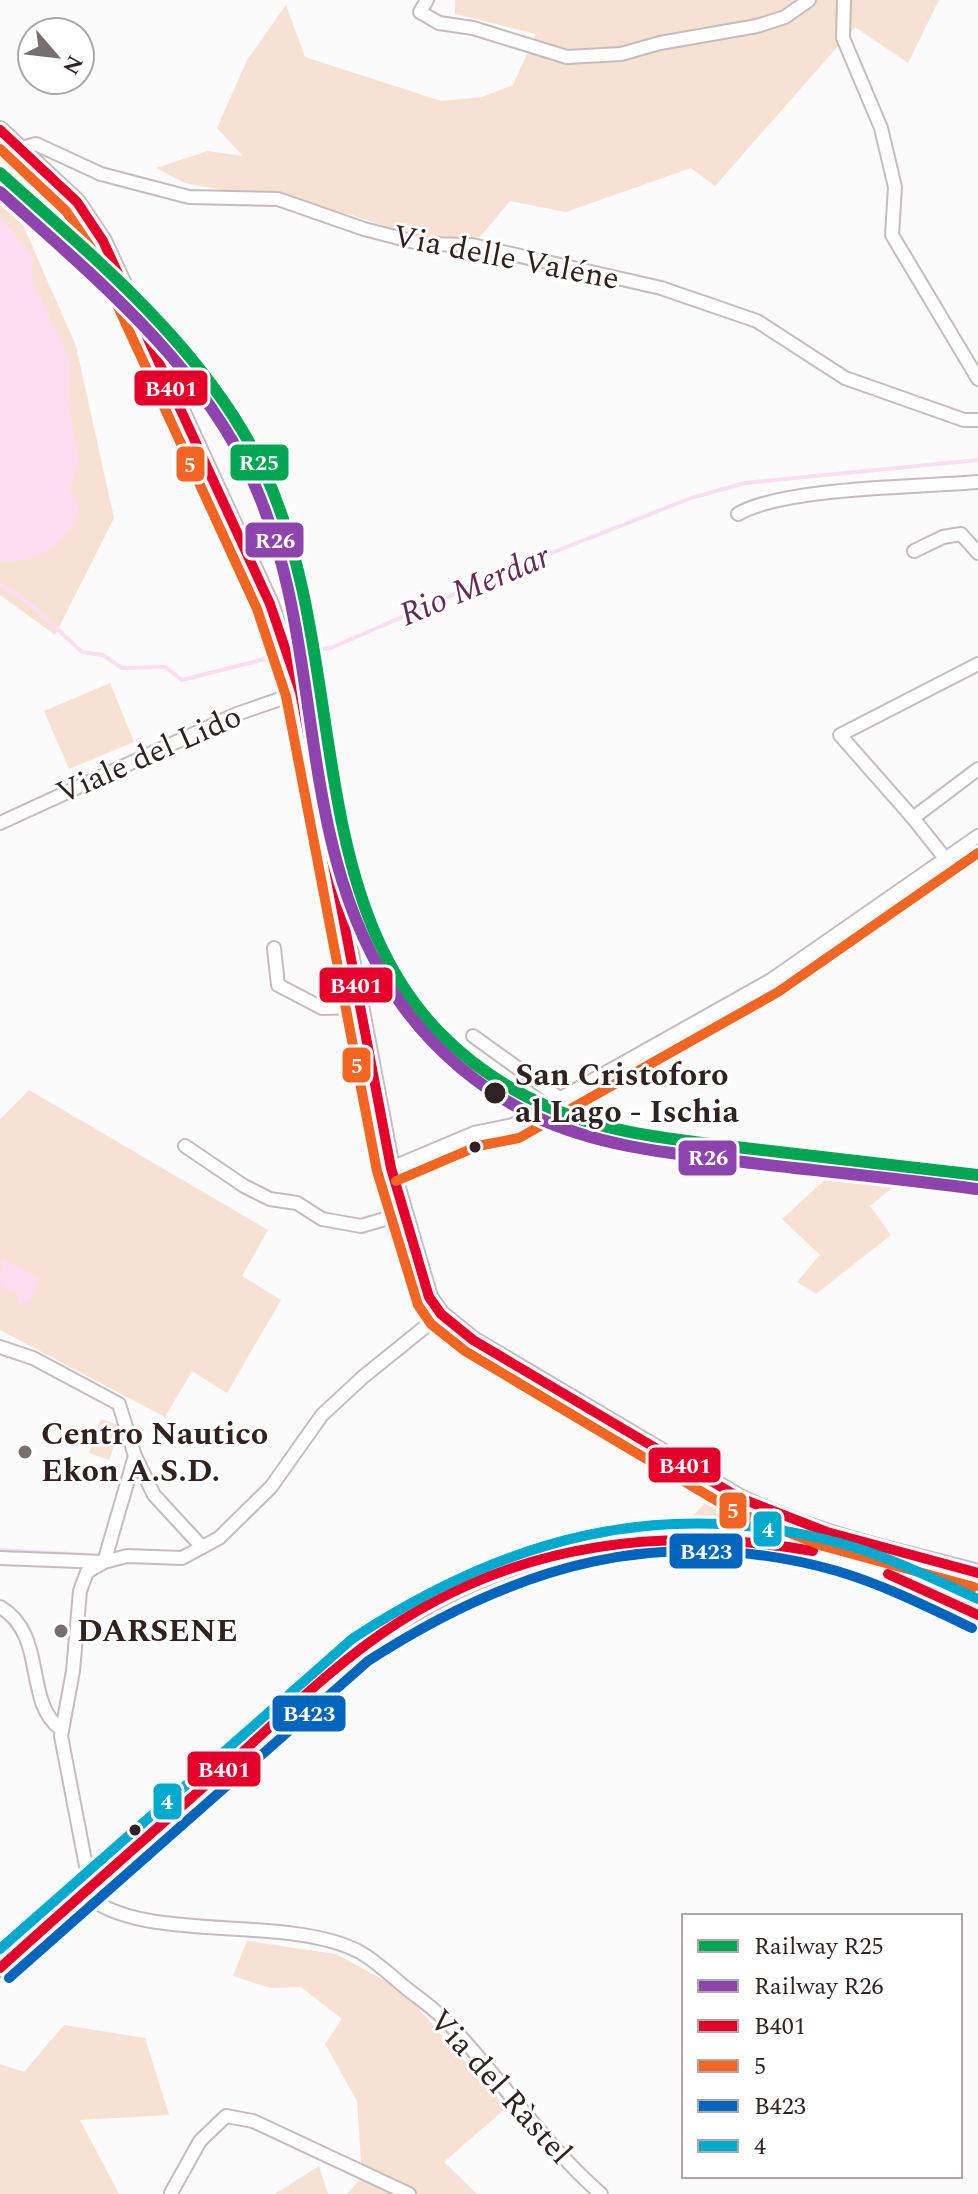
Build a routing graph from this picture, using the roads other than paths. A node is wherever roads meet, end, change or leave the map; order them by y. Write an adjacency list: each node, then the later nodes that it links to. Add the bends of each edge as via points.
1 (427, 0): 2 (street, via 420,12 426,19 567,57 621,54 757,26 785,17)
2 (809, 0)
3 (844, 0): 6 (street, via 843,38 881,128 895,187 892,235)
4 (0, 130): 5 (main road)
5 (21, 148): 7 (street, Via delle Valéne, via 36,144 101,174 189,197 278,199 422,244 472,245 661,288 757,321 845,378 964,420); 13 (main road, via 77,202 103,241 270,604)
6 (978, 379)
7 (978, 420)
8 (978, 482): 9 (street, via 757,503)
9 (738, 514)
10 (914, 551): 11 (street, via 961,534)
11 (978, 553)
12 (978, 664): 15 (street, via 840,735)
13 (300, 692): 16 (street, Viale del Lido, via 237,714); 20 (main road)
14 (978, 769): 15 (street)
15 (913, 818): 18 (street)
16 (0, 823)
17 (978, 836): 18 (street)
18 (944, 857): 22 (street, via 771,980)
19 (274, 948): 20 (street, via 278,985 322,1008)
20 (359, 1007): 24 (main road)
21 (473, 1036): 22 (street)
22 (558, 1097): 24 (street, via 513,1125 474,1133)
23 (185, 1146): 25 (street, via 244,1186 270,1199 297,1203 322,1219 361,1226)
24 (391, 1168): 25 (main road)
25 (402, 1214): 26 (main road, via 429,1297)
26 (441, 1314): 29 (street, via 322,1415 271,1487 234,1526); 32 (main road, via 473,1340 771,1514)
27 (0, 1347): 28 (street, via 33,1358 119,1404)
28 (135, 1456): 29 (street, via 154,1495); 31 (street)
29 (202, 1547): 31 (street, via 182,1558 127,1556)
30 (0, 1558): 31 (street)
31 (104, 1562): 35 (street, via 87,1572 80,1591)
32 (978, 1573)
33 (0, 1607): 35 (street, via 24,1627 43,1702)
34 (978, 1615): 36 (highway, via 875,1569 792,1546 678,1537 559,1552 478,1580 400,1622 330,1675)
35 (61, 1729): 37 (street)
36 (208, 1783): 37 (main road)
37 (89, 1888): 38 (main road); 41 (street, Via del Ràstel, via 104,1907 166,1924 311,1936 360,1952 451,2025 571,2167)
38 (0, 1968)
39 (171, 2193): 40 (street, via 200,2141 226,2116 265,2126)
40 (409, 2194)
41 (601, 2194)

